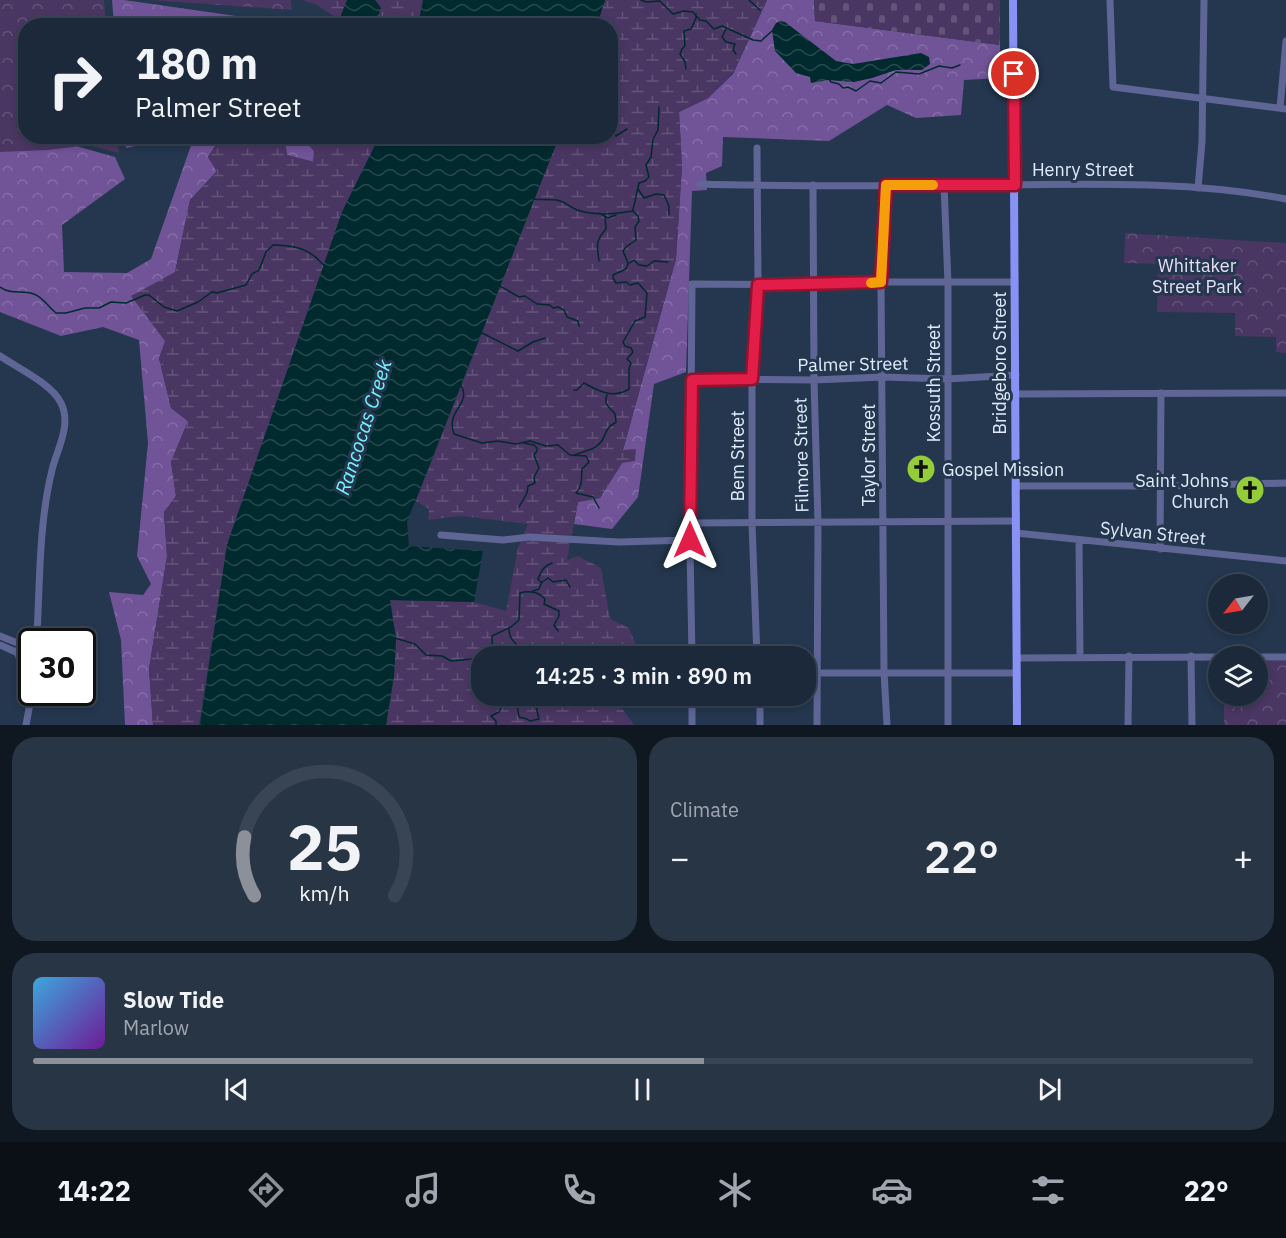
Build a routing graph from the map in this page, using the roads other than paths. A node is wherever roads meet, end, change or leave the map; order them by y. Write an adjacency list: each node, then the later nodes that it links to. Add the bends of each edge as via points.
1 (1013, 0): 13 (main road, Bridgeboro Street)
2 (1110, 0): 5 (street, via 1113,87)
3 (1204, 0): 5 (street)
4 (1286, 41): 6 (street)
5 (1202, 99): 6 (street); 14 (street)
6 (1283, 109)
7 (757, 148): 10 (street, Bem Street)
8 (700, 183): 10 (street, Henry Street)
9 (813, 184): 10 (street, Henry Street); 11 (street, Henry Street); 20 (street, Filmore Street)
10 (756, 185): 19 (street, Bem Street)
11 (886, 185): 12 (street, Henry Street); 16 (street, Taylor Street)
12 (944, 185): 13 (street, Henry Street); 18 (street, Kossuth Street)
13 (1015, 185): 14 (street, Henry Street, via 1143,183); 17 (main road, Bridgeboro Street)
14 (1198, 188): 15 (street, Henry Street)
15 (1286, 199)
16 (881, 282): 18 (street); 20 (street); 23 (street, Taylor Street)
17 (1015, 282): 18 (street); 22 (main road, Bridgeboro Street)
18 (948, 283): 25 (street, Kossuth Street)
19 (758, 285): 20 (street); 24 (street, Bem Street); 26 (street, via 692,284)
20 (814, 285): 27 (street, Filmore Street)
21 (0, 356): 46 (street, via 54,393 65,417 43,515)
22 (1016, 375): 25 (street, Palmer Street); 30 (main road, Bridgeboro Street)
23 (883, 377): 25 (street, Palmer Street); 27 (street, Palmer Street); 37 (street, Taylor Street)
24 (752, 379): 26 (street, Palmer Street); 27 (street, Palmer Street); 38 (street, Bem Street)
25 (947, 379): 34 (street, Kossuth Street)
26 (692, 380): 36 (street)
27 (814, 380): 39 (street, Filmore Street)
28 (1161, 393): 29 (street); 30 (street); 33 (street)
29 (1286, 393)
30 (1016, 394): 32 (main road, Bridgeboro Street)
31 (1286, 483): 33 (street)
32 (1016, 486): 33 (street); 35 (main road, Bridgeboro Street)
33 (1160, 486): 44 (street)
34 (948, 520): 35 (street); 37 (street); 63 (street, Kossuth Street)
35 (1016, 521): 40 (main road, Bridgeboro Street)
36 (691, 523): 38 (street); 42 (street)
37 (883, 523): 39 (street); 61 (street, Taylor Street)
38 (752, 524): 39 (street); 51 (street, Bem Street)
39 (818, 524): 60 (street, Filmore Street)
40 (1016, 533): 43 (street, Sylvan Street); 58 (main road, Bridgeboro Street)
41 (441, 535): 42 (street, via 503,540 529,537 619,542)
42 (690, 540): 50 (street)
43 (1079, 540): 44 (street, Sylvan Street); 59 (street)
44 (1160, 549): 45 (street, Sylvan Street)
45 (1286, 561)
46 (37, 628)
47 (0, 636): 48 (street)
48 (18, 643)
49 (0, 645): 52 (street)
50 (692, 646)
51 (758, 646)
52 (18, 653)
53 (1129, 656): 54 (street); 59 (street); 74 (street)
54 (1191, 656): 55 (street); 75 (street)
55 (1208, 657)
56 (1268, 657): 57 (street)
57 (1286, 657)
58 (1017, 658): 59 (street); 62 (main road, Bridgeboro Street)
59 (1080, 658)
60 (818, 672): 61 (street); 70 (street, Filmore Street)
61 (884, 672): 63 (street); 71 (street, Taylor Street)
62 (1017, 673): 63 (street); 73 (main road, Bridgeboro Street)
63 (948, 674): 72 (street, Kossuth Street)
64 (30, 706): 67 (street)
65 (692, 706): 68 (street)
66 (760, 706): 69 (street)
67 (26, 725)
68 (692, 725)
69 (760, 725)
70 (818, 725)
71 (887, 725)
72 (948, 725)
73 (1017, 725)
74 (1128, 725)
75 (1192, 725)

